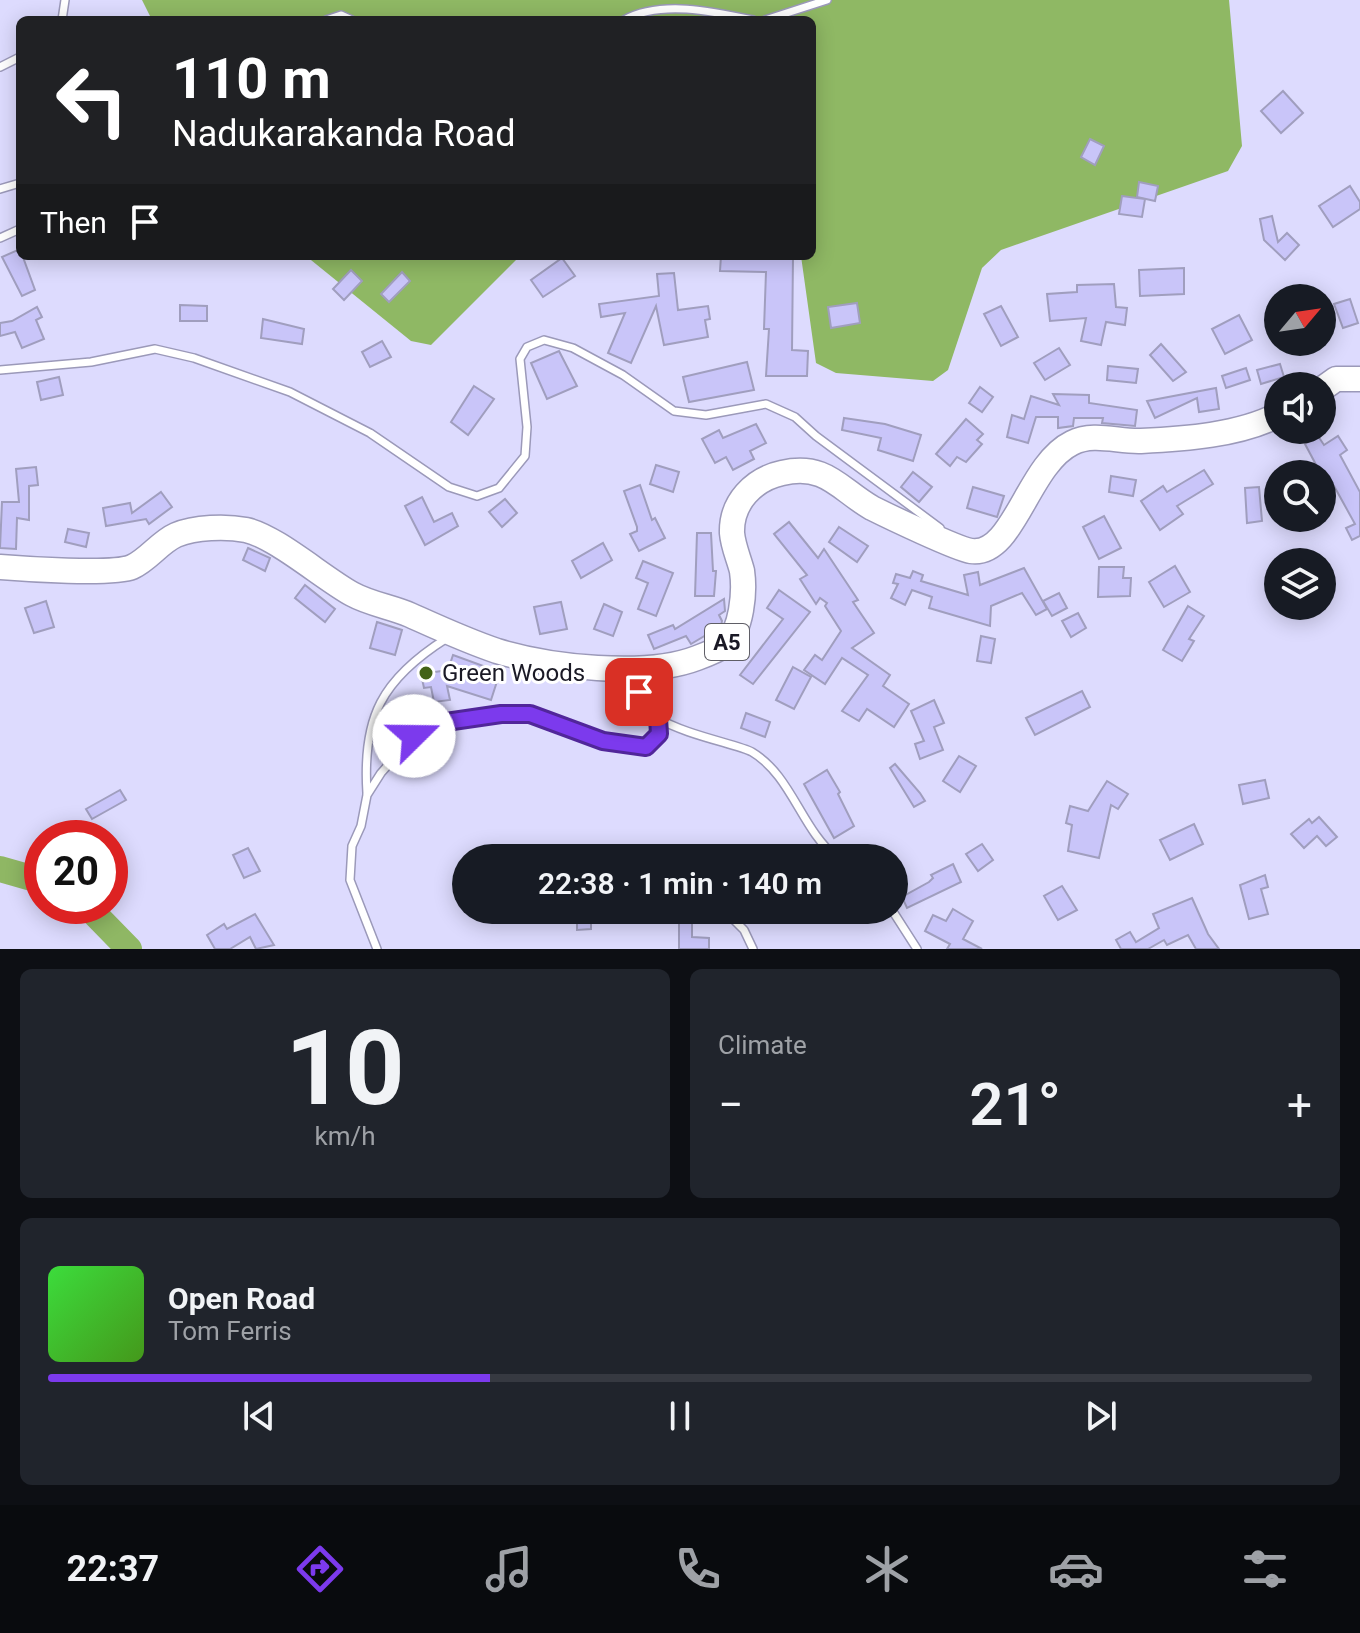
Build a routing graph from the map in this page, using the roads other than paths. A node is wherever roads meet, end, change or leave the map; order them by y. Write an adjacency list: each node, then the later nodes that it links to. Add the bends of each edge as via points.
1 (827, 0): 4 (lane)
2 (629, 16): 3 (lane, via 678,3)
3 (735, 16)
4 (777, 16)
5 (0, 370): 9 (lane, via 91,362 155,349 194,358 290,392 370,433 449,487 477,496 499,488 525,456 520,359 527,347 544,340 573,348 623,375 674,411 706,415 766,404 795,417)
6 (1336, 379): 7 (highway)
7 (1360, 379)
8 (1264, 422): 9 (highway, via 1139,441 1074,441 1050,458 1001,541 986,551)
9 (963, 547): 12 (highway, A5, via 871,507 825,473 786,472 760,480 735,512 732,533 743,576 739,620 726,644)
10 (0, 567): 11 (highway, A5, via 109,571 132,567 176,535 246,530 268,538 357,597)
11 (452, 634): 12 (highway, A5, via 501,652 602,669); 14 (lane, via 414,659 385,693 369,728)
12 (655, 668): 13 (lane, via 639,692 642,703)
13 (658, 718): 14 (lane, via 659,734 646,747 603,741 530,714 439,723 414,736); 15 (lane, via 759,757)
14 (367, 795): 18 (lane, via 352,846 350,880)
15 (824, 844)
16 (738, 924): 19 (lane)
17 (901, 924): 20 (lane)
18 (377, 949)
19 (753, 949)
20 (917, 949)

